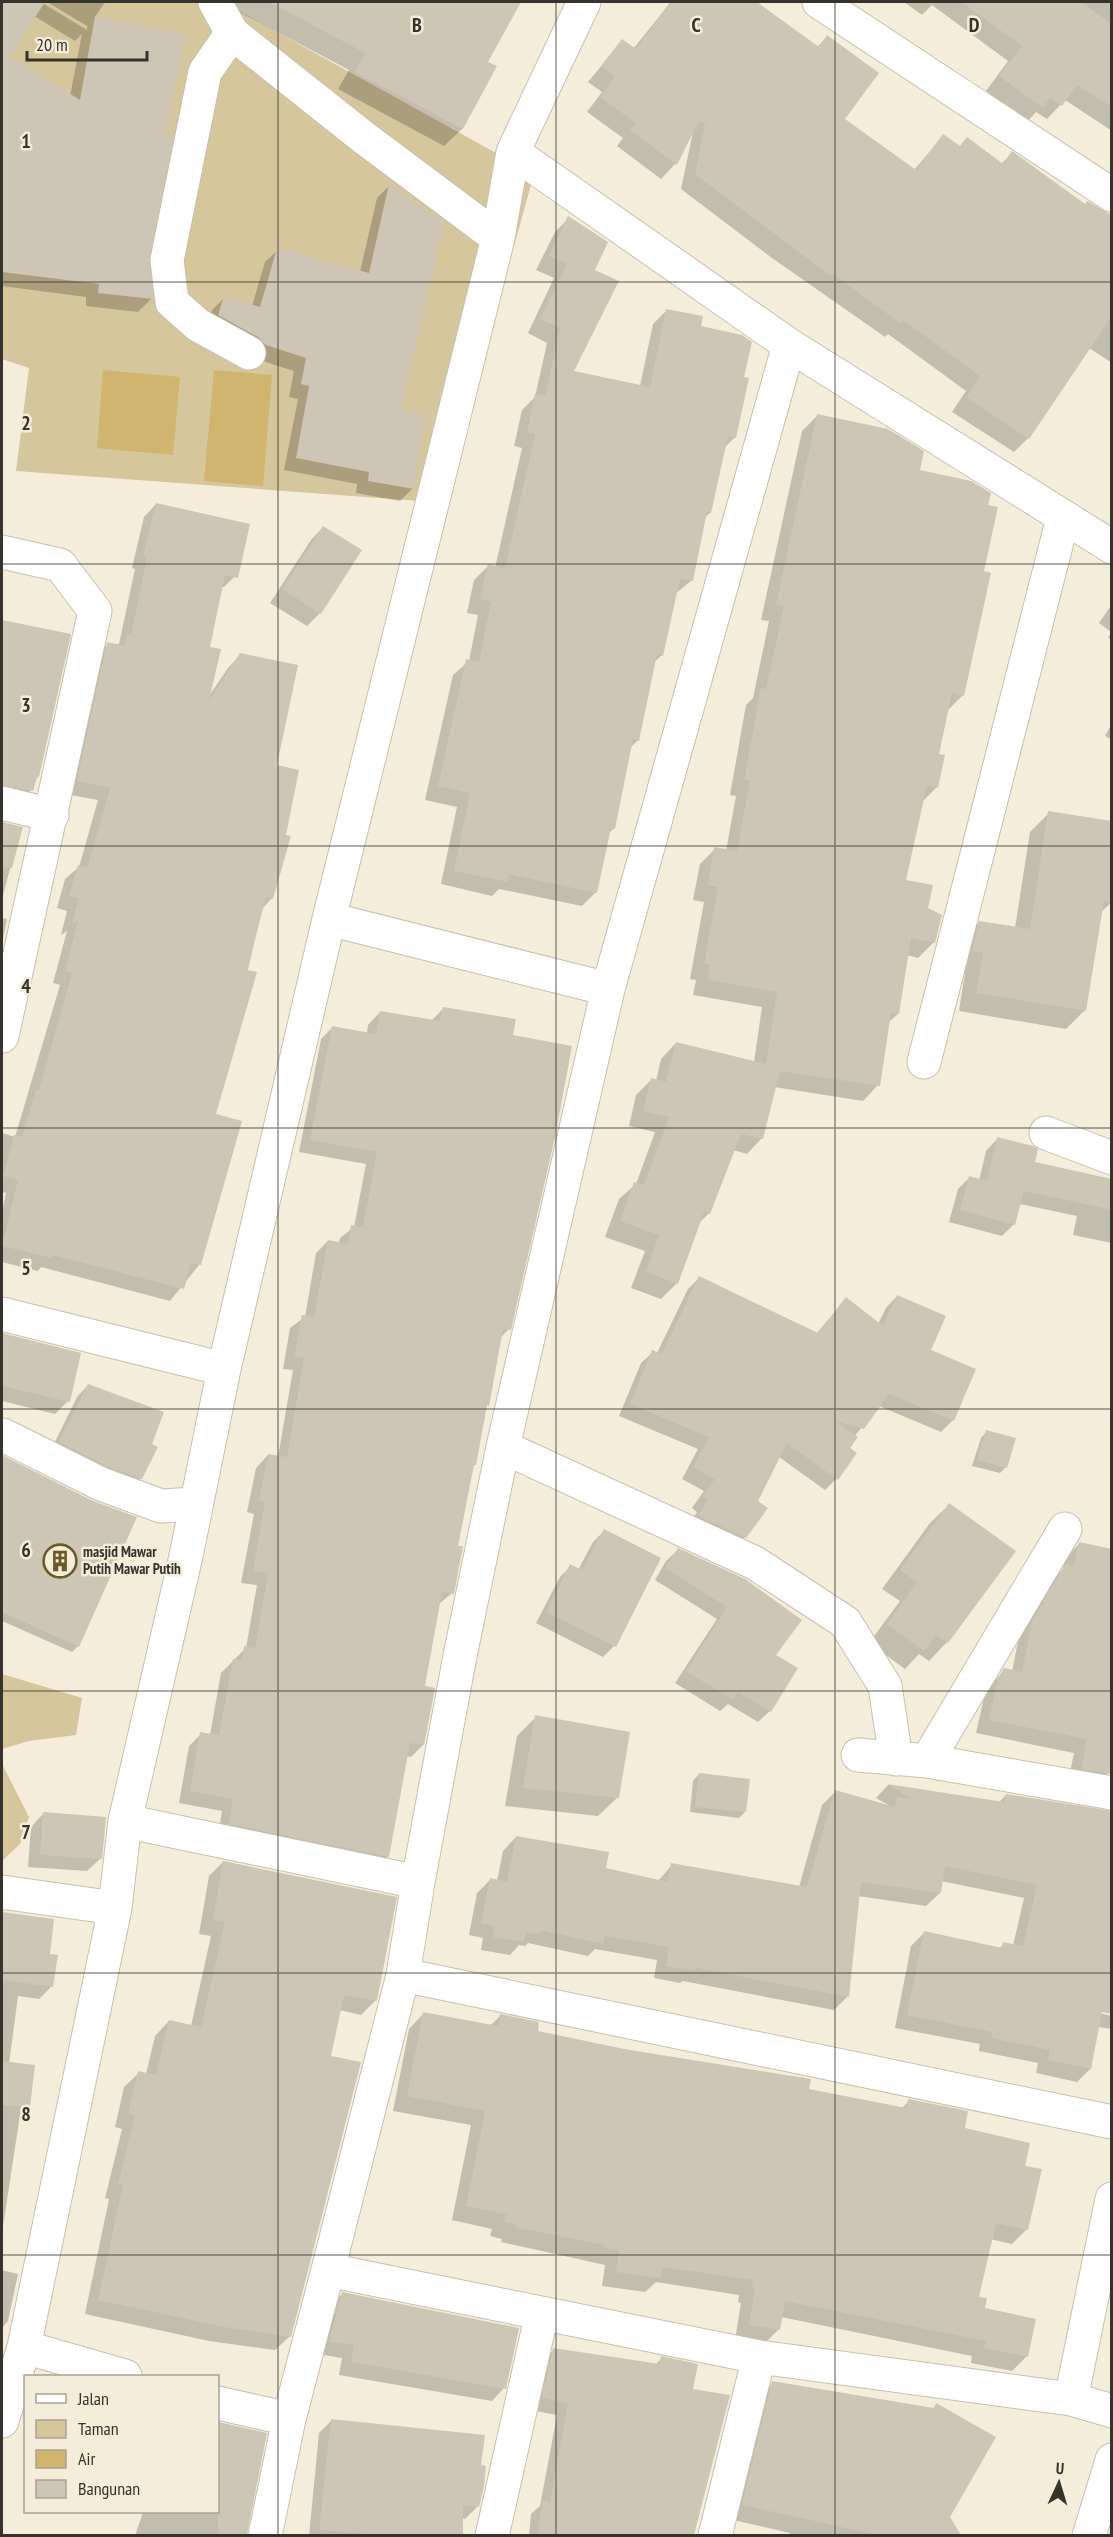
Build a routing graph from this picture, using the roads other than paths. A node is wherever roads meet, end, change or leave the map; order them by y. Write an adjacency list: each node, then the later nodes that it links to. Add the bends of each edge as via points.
1 (215, 2): 4 (street)
2 (584, 2): 5 (street)
3 (819, 2): 6 (street)
4 (232, 33): 7 (street); 9 (street, via 205,72 167,260 172,302 198,325)
5 (513, 152): 7 (street); 8 (street)
6 (1112, 195)
7 (498, 238): 15 (street)
8 (789, 345): 10 (street); 16 (street)
9 (249, 353)
10 (1064, 518): 11 (street); 18 (street)
11 (1112, 547)
12 (2, 552): 14 (street, via 60,565 95,611)
13 (2, 803): 14 (street)
14 (52, 815): 17 (street)
15 (329, 919): 16 (street); 22 (street)
16 (608, 989): 24 (street)
17 (2, 1027)
18 (924, 1062)
19 (1046, 1133): 20 (street)
20 (1112, 1158)
21 (2, 1314): 22 (street)
22 (224, 1369): 25 (street)
23 (3, 1435): 25 (street, via 101,1484 161,1506)
24 (502, 1447): 28 (street, via 755,1563 845,1622 885,1686); 31 (street)
25 (196, 1504): 30 (street)
26 (1065, 1529): 28 (street)
27 (858, 1755): 28 (street)
28 (912, 1760): 29 (street)
29 (1112, 1793)
30 (125, 1821): 31 (street); 33 (street)
31 (418, 1882): 34 (street)
32 (2, 1892): 33 (street)
33 (115, 1908): 39 (street)
34 (403, 1975): 35 (street); 37 (street)
35 (1112, 2122)
36 (1112, 2199): 42 (street)
37 (328, 2270): 38 (street); 45 (street)
38 (542, 2313): 40 (street); 49 (street)
39 (24, 2347): 41 (street); 46 (street)
40 (759, 2357): 42 (street); 50 (street)
41 (122, 2375)
42 (1071, 2399): 44 (street)
43 (219, 2403): 45 (street)
44 (1112, 2411)
45 (289, 2419): 48 (street)
46 (2, 2421)
47 (1112, 2460): 51 (street)
48 (265, 2535)
49 (492, 2535)
50 (716, 2535)
51 (1089, 2535)

